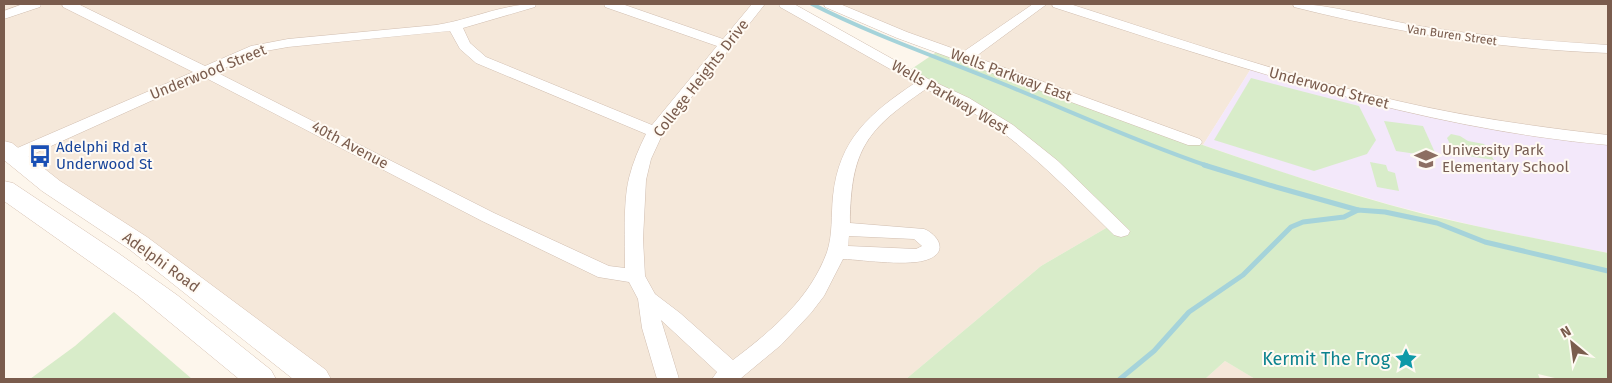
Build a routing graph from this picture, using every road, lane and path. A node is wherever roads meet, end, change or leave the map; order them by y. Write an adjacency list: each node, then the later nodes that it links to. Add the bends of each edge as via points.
1 (35, 4): 11 (street)
2 (68, 4): 16 (street, 40th Avenue)
3 (530, 4): 12 (street, Underwood Street)
4 (610, 4): 13 (street)
5 (760, 4): 13 (street, College Heights Drive)
6 (785, 4): 17 (street, Wells Parkway West)
7 (830, 4): 15 (street, Wells Parkway East)
8 (1042, 4): 15 (street)
9 (1058, 4): 19 (street, Underwood Street, via 1284,77 1398,107 1503,127)
10 (1298, 4): 14 (street, Van Buren Street, via 1459,38)
11 (4, 15)
12 (455, 26): 16 (street, Underwood Street, via 276,45 246,53); 18 (street, via 461,43 481,60)
13 (727, 45): 18 (street, College Heights Drive)
14 (1608, 48)
15 (964, 58): 20 (street, Wells Parkway East)
16 (205, 71): 21 (street, Underwood Street); 26 (street, 40th Avenue, via 488,217 605,272)
17 (925, 83): 23 (street, via 876,119 854,145 844,172); 24 (street, Wells Parkway West, via 964,101 1007,128 1052,165)
18 (655, 132): 26 (street, College Heights Drive, via 637,180)
19 (1608, 140)
20 (1194, 142)
21 (6, 157): 30 (main road, Adelphi Road, via 138,243)
22 (4, 189): 29 (main road, Adelphi Road, via 39,216 107,259 217,342)
23 (840, 228): 25 (street); 25 (street, via 917,233 931,241 932,246 925,255 916,256)
24 (1121, 231)
25 (837, 252): 28 (street, via 821,284 802,310)
26 (635, 276): 27 (street, College Heights Drive)
27 (648, 299): 28 (street, College Heights Drive, via 673,318); 31 (street, College Heights Drive, via 652,328)
28 (727, 376)
29 (260, 379)
30 (316, 379)
31 (668, 379)

